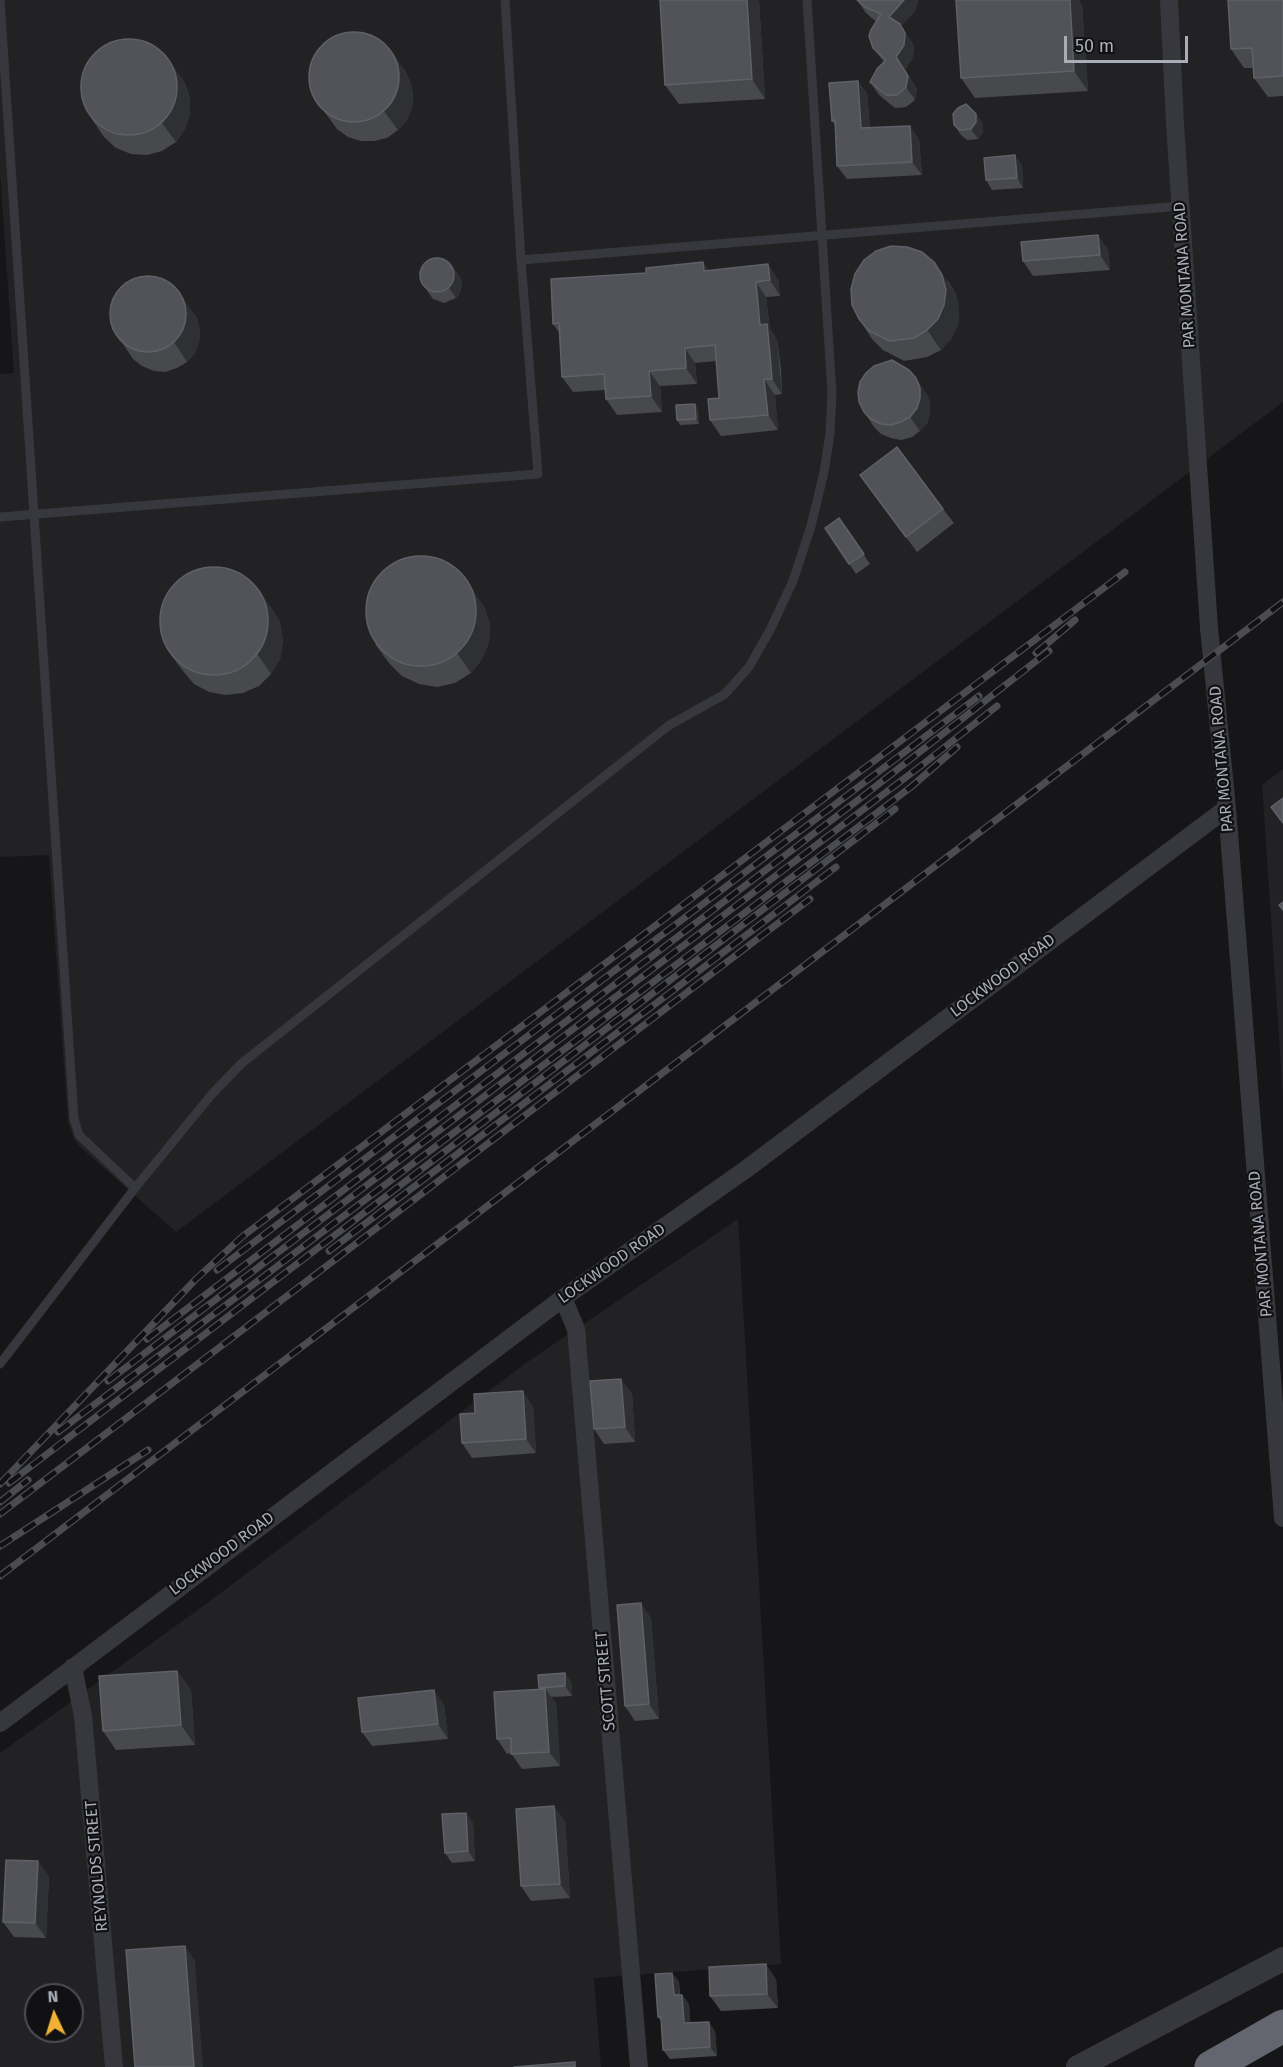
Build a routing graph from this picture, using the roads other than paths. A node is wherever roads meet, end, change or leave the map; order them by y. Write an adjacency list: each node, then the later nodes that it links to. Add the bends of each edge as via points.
1 (0, 0): 8 (lane)
2 (505, 0): 7 (lane)
3 (807, 0): 6 (lane)
4 (1169, 0): 5 (street, PAR MONTANA ROAD)
5 (1181, 206): 6 (lane); 10 (street, PAR MONTANA ROAD, via 1209,628)
6 (822, 235): 7 (lane); 11 (lane, via 832,393 824,472 793,581 749,667 725,694 668,726 242,1063)
7 (521, 260): 8 (lane, via 538,474)
8 (34, 515): 9 (lane); 11 (lane, via 74,1119 79,1136)
9 (0, 517)
10 (1227, 808): 12 (street, LOCKWOOD ROAD, via 745,1170); 14 (street, PAR MONTANA ROAD)
11 (135, 1188): 13 (lane)
12 (563, 1298): 15 (street, LOCKWOOD ROAD); 20 (street, SCOTT STREET, via 576,1329)
13 (0, 1364)
14 (1283, 1518)
15 (73, 1667): 16 (street, LOCKWOOD ROAD); 19 (street, REYNOLDS STREET, via 83,1716)
16 (0, 1723)
17 (1283, 1959): 21 (street)
18 (1283, 2026): 22 (highway)
19 (114, 2067)
20 (639, 2067)
21 (1078, 2067)
22 (1211, 2067)

